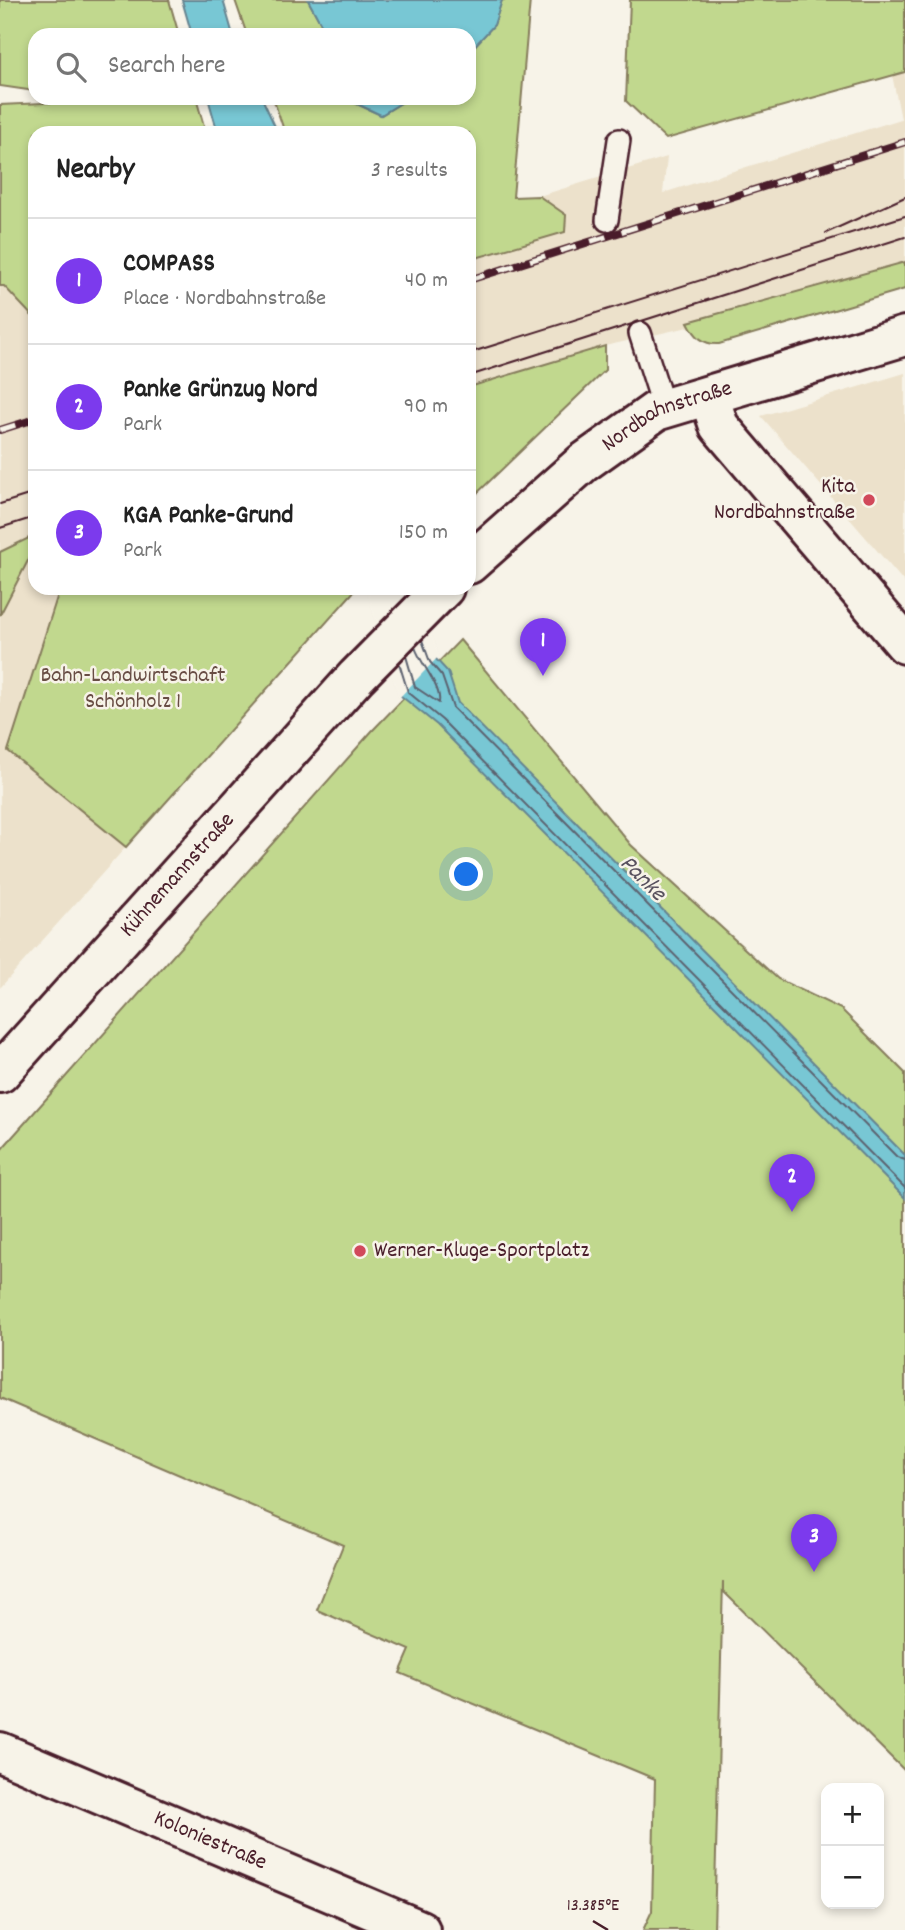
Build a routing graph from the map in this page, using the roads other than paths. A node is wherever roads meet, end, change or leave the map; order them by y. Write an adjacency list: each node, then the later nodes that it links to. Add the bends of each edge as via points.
1 (619, 141): 2 (lane)
2 (607, 220)
3 (640, 333): 6 (lane)
4 (905, 336): 5 (street, Nordbahnstraße)
5 (709, 396): 6 (street, Nordbahnstraße); 9 (street, via 719,426)
6 (664, 408): 7 (street, Nordbahnstraße, via 583,463)
7 (476, 558)
8 (437, 595): 10 (street, Kühnemannstraße, via 356,677)
9 (905, 644)
10 (0, 1073)
11 (0, 1752): 12 (street, Koloniestraße)
12 (420, 1930)

